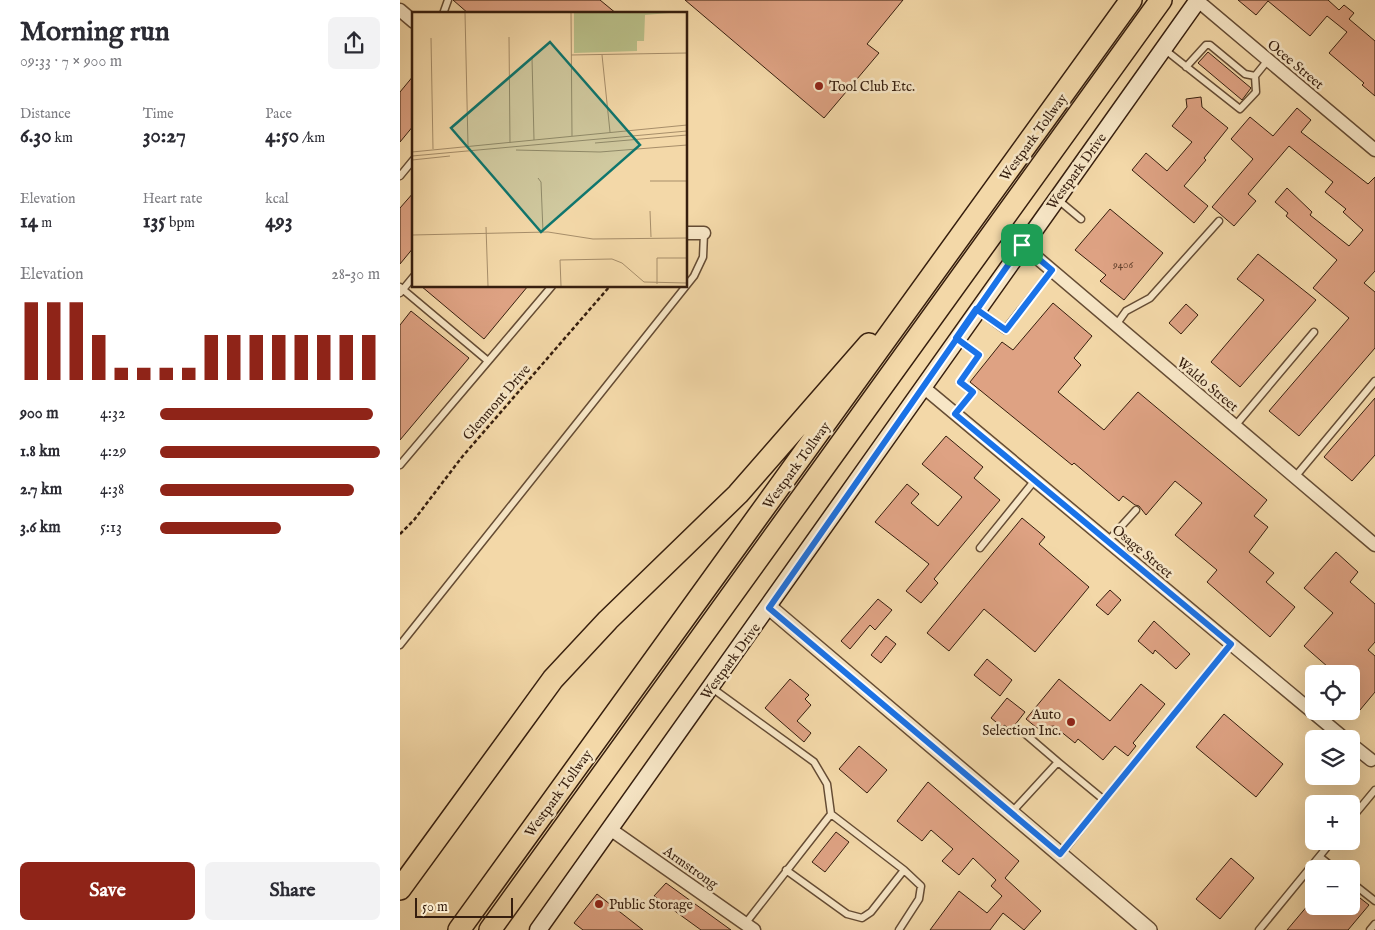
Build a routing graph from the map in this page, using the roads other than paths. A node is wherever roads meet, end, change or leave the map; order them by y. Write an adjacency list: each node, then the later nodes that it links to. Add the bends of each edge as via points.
1 (448, 0): 6 (lane)
2 (1131, 0): 20 (highway, Westpark Tollway)
3 (1161, 0): 72 (highway, Westpark Tollway)
4 (1198, 0): 8 (main road, Westpark Drive); 9 (street, Ocee Street)
5 (400, 10): 7 (street)
6 (444, 12)
7 (412, 20)
8 (1163, 49): 10 (lane); 15 (main road, Westpark Drive)
9 (1268, 60): 11 (lane); 12 (street, Ocee Street)
10 (1186, 67): 11 (lane, via 1202,47 1210,45 1245,74); 11 (lane, via 1240,109 1256,92)
11 (1255, 76)
12 (1375, 150)
13 (412, 161): 14 (lane)
14 (400, 176)
15 (1056, 199): 16 (lane); 21 (main road, Westpark Drive)
16 (1081, 219)
17 (1218, 221): 29 (lane, via 1150,298 1126,311)
18 (688, 233): 19 (street)
19 (704, 233): 24 (lane, via 703,257)
20 (958, 242): 65 (highway, via 738,494 608,620 553,679); 71 (highway, Westpark Tollway)
21 (1022, 245): 22 (street, Waldo Street); 28 (main road, Westpark Drive)
22 (1052, 270): 28 (lane, via 1006,330); 29 (street, Waldo Street)
23 (412, 278): 27 (lane)
24 (688, 284)
25 (550, 288): 32 (lane)
26 (684, 288): 46 (lane)
27 (401, 290): 32 (lane)
28 (976, 309): 31 (main road, Westpark Drive)
29 (1116, 325): 36 (street, Waldo Street)
30 (1314, 332): 36 (lane)
31 (956, 338): 34 (main road, Westpark Drive); 35 (lane, via 979,355 960,382 973,392)
32 (488, 361): 37 (lane)
33 (1375, 381): 38 (lane)
34 (922, 386): 35 (street, Osage Street); 44 (main road, Westpark Drive)
35 (955, 414): 39 (street, Osage Street)
36 (1235, 426): 38 (street, Waldo Street)
37 (400, 466)
38 (1295, 477): 42 (street, Waldo Street)
39 (1035, 480): 41 (street, Osage Street); 43 (lane)
40 (1136, 510): 41 (lane)
41 (1108, 542): 45 (street, Osage Street)
42 (1375, 545)
43 (980, 548)
44 (769, 608): 47 (main road, Westpark Drive); 56 (street)
45 (1231, 644): 48 (street, Osage Street); 54 (lane)
46 (400, 645)
47 (712, 687): 57 (lane, via 814,762 827,784); 58 (main road, Westpark Drive)
48 (1334, 730)
49 (1023, 732): 52 (lane)
50 (1360, 751): 51 (street)
51 (1371, 760)
52 (1058, 762): 54 (lane); 56 (lane)
53 (1375, 790): 55 (lane)
54 (1104, 800): 60 (lane)
55 (1360, 808)
56 (1012, 813): 60 (street)
57 (830, 814): 63 (lane); 64 (lane)
58 (610, 829): 69 (street, Armstrong); 70 (main road, Westpark Drive)
59 (1325, 850): 61 (lane)
60 (1060, 854): 74 (street)
61 (1320, 856): 62 (lane); 75 (lane)
62 (1325, 860)
63 (786, 870): 64 (lane, via 847,914 862,918 871,912); 69 (lane)
64 (904, 870): 73 (lane, via 921,886 921,892 913,912)
65 (400, 889)
66 (1360, 889): 67 (lane)
67 (1375, 901)
68 (1375, 924): 76 (lane)
69 (750, 927)
70 (541, 929)
71 (459, 930)
72 (490, 930)
73 (899, 930)
74 (1149, 930)
75 (1259, 930)
76 (1370, 930)

